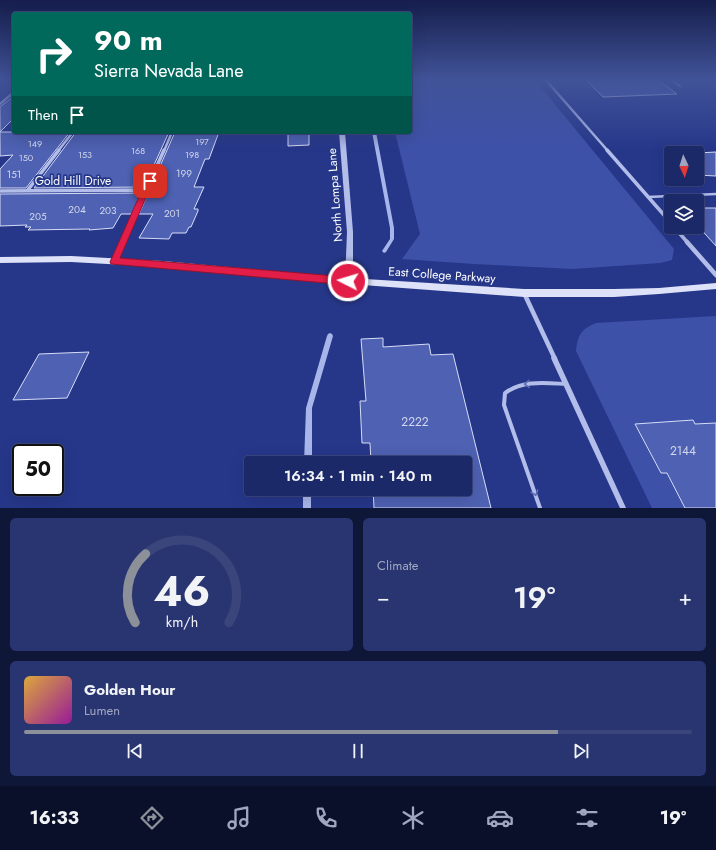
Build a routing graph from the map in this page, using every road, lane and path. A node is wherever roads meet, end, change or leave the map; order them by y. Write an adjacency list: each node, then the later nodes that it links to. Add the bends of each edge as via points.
1 (566, 103): 9 (street)
2 (71, 134): 7 (street)
3 (171, 134): 5 (street)
4 (342, 134): 15 (street, North Lompa Lane, via 350,232)
5 (146, 190): 7 (street, Gold Hill Drive); 13 (street)
6 (0, 191): 7 (street, Gold Hill Drive)
7 (27, 191)
8 (716, 194): 9 (lane)
9 (648, 197): 10 (street)
10 (664, 215)
11 (680, 234): 14 (street)
12 (0, 260): 13 (main road, East College Parkway, via 71,259)
13 (114, 262): 15 (main road, East College Parkway)
14 (716, 275)
15 (348, 281): 17 (main road, East College Parkway)
16 (716, 286): 17 (main road, East College Parkway, via 614,293)
17 (524, 293): 18 (street)
18 (566, 384): 19 (lane, one-way to 19, via 522,384 512,387 505,393 504,405); 20 (street)
19 (540, 508)
20 (623, 508)

